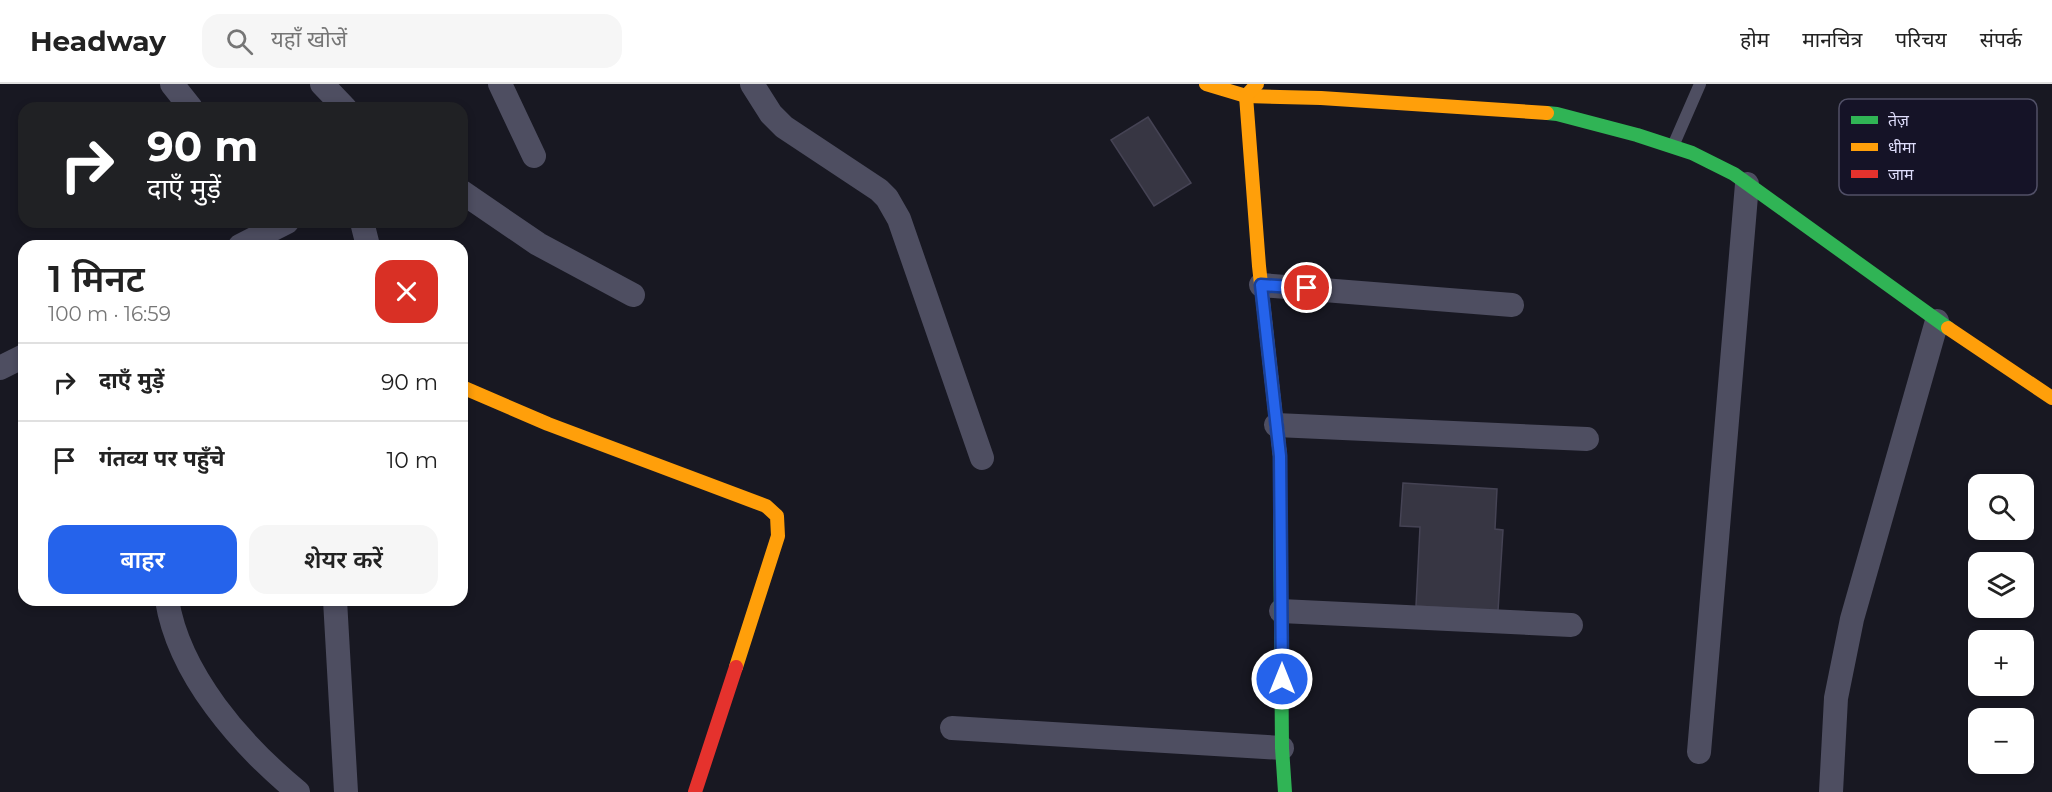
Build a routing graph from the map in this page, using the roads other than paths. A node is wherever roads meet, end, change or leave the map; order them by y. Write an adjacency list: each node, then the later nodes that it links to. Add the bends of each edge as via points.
1 (172, 84): 9 (street)
2 (322, 84): 10 (street)
3 (500, 84): 12 (street)
4 (752, 84): 27 (street, via 784,127 879,190 893,206)
5 (1206, 84): 8 (street)
6 (1257, 84): 8 (street)
7 (1700, 84): 11 (lane)
8 (1246, 96): 11 (street, via 1557,114); 17 (street)
9 (186, 102)
10 (339, 102)
11 (1673, 146): 13 (street)
12 (534, 156)
13 (1748, 184): 20 (street); 34 (street)
14 (468, 196): 18 (street, via 538,244)
15 (275, 228): 16 (street)
16 (252, 240)
17 (1261, 285): 19 (street); 25 (street)
18 (633, 295)
19 (1512, 305)
20 (1937, 321): 24 (street); 39 (street, via 1852,619 1836,698)
21 (18, 359): 22 (street)
22 (0, 368)
23 (468, 390): 37 (street, via 766,506 777,516 778,536)
24 (2052, 398)
25 (1276, 425): 26 (street); 30 (street, via 1280,456)
26 (1587, 439)
27 (982, 458)
28 (168, 606): 35 (street, via 178,642 224,716 261,760)
29 (335, 606): 36 (street)
30 (1281, 611): 31 (street); 33 (street)
31 (1571, 625)
32 (952, 728): 33 (street)
33 (1282, 748): 38 (street)
34 (1699, 752)
35 (298, 792)
36 (345, 792)
37 (695, 792)
38 (1285, 792)
39 (1830, 792)

